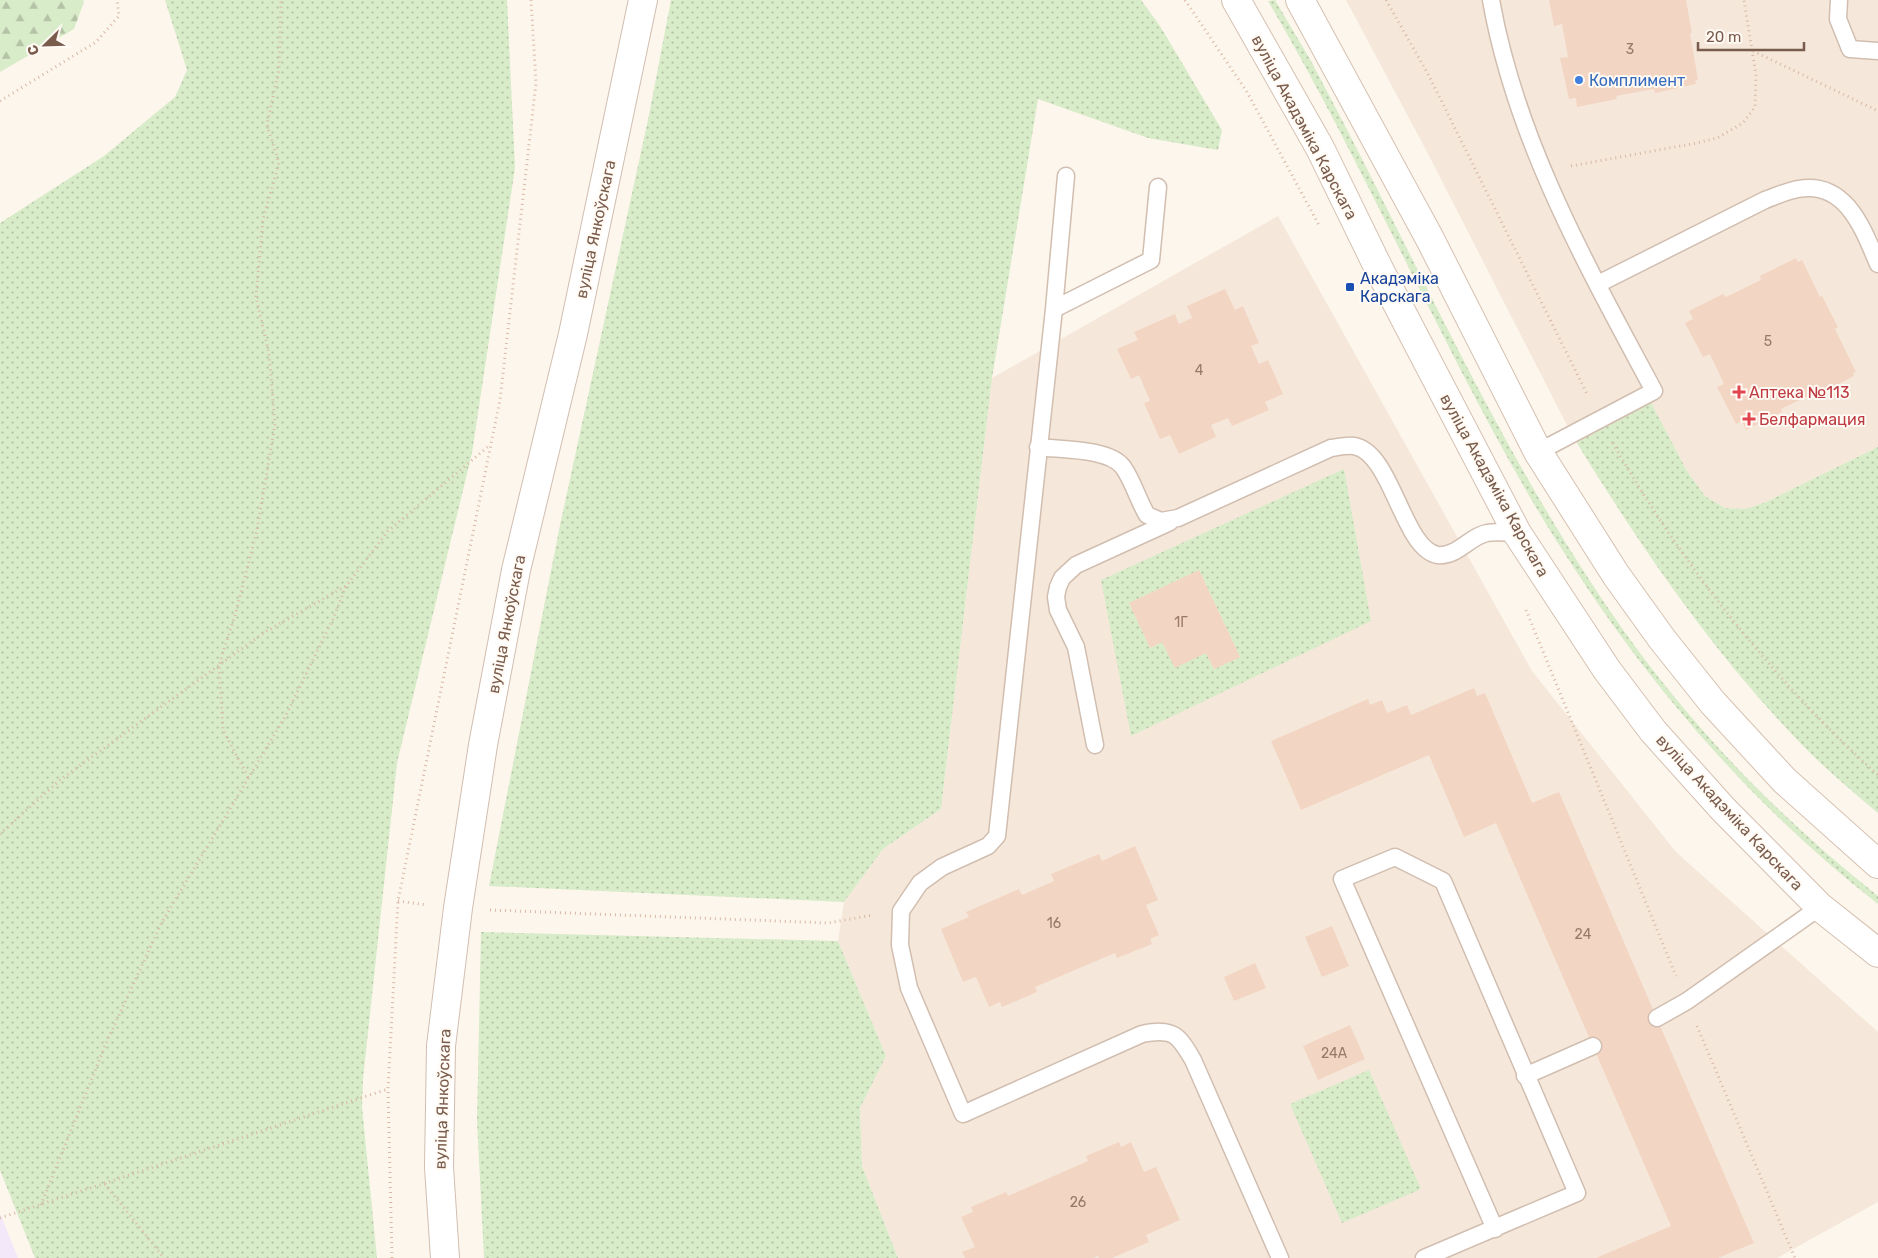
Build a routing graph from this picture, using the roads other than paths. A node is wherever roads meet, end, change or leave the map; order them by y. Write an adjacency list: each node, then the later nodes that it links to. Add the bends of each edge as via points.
1 (1236, 0): 15 (main road, вуліца Акадэміка Карскага, via 1320,148 1379,269)
2 (1300, 0): 13 (main road, via 1430,239)
3 (1491, 0): 10 (lane, via 1516,103 1543,172)
4 (1840, 0): 6 (lane, via 1838,19 1850,49)
5 (639, 2): 24 (main road, вуліца Янкоўскага, via 573,334 516,570 483,745 441,1046 439,1167)
6 (1878, 51)
7 (1066, 176): 11 (lane)
8 (1158, 187): 11 (lane, via 1151,260)
9 (1878, 264): 10 (lane, via 1863,231 1846,205 1831,193 1809,188 1765,200)
10 (1598, 284): 13 (lane, via 1654,391)
11 (1054, 309): 12 (lane)
12 (1038, 447): 14 (lane, via 1097,453 1115,459 1127,473 1147,515 1161,521); 25 (lane, via 997,836 988,846 942,867 920,883 901,911 900,945 909,988 963,1114 1142,1034 1169,1032 1183,1042)
13 (1538, 452): 17 (main road, via 1639,608 1712,703 1785,781)
14 (1178, 518): 15 (lane, via 1331,448 1354,446 1373,456 1416,536 1434,554 1451,553 1485,533); 16 (lane, via 1076,565 1062,578 1058,587 1058,610 1076,647)
15 (1517, 533): 18 (main road, вуліца Акадэміка Карскага, via 1607,670 1653,731 1723,809)
16 (1095, 745)
17 (1878, 864)
18 (1820, 907): 19 (main road, вуліца Акадэміка Карскага); 20 (lane)
19 (1878, 953)
20 (1657, 1018)
21 (1592, 1046): 22 (lane)
22 (1525, 1076): 23 (lane, via 1576,1193); 23 (lane, via 1443,881 1395,857 1342,879)
23 (1494, 1229): 26 (lane)
24 (445, 1258)
25 (1280, 1258)
26 (1424, 1258)

